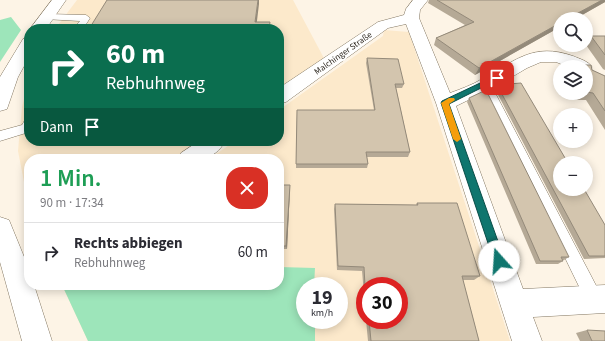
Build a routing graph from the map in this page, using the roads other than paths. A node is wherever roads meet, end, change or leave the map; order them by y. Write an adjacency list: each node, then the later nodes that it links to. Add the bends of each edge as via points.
1 (59, 0): 3 (street)
2 (416, 9): 8 (street, Malchinger Straße, via 383,25); 9 (street, Malchinger Straße)
3 (42, 23): 4 (lane, via 86,18)
4 (82, 24)
5 (24, 51): 10 (street, via 9,77)
6 (564, 60): 7 (street, via 543,56 532,58)
7 (486, 85): 9 (street); 16 (lane)
8 (284, 94)
9 (445, 103): 17 (street, Malchinger Straße)
10 (0, 104)
11 (24, 129): 12 (lane)
12 (0, 136)
13 (208, 146): 14 (street)
14 (196, 154)
15 (0, 228): 18 (street, via 18,275)
16 (599, 299): 17 (street)
17 (514, 304): 19 (street, Malchinger Straße)
18 (37, 341)
19 (526, 341)

